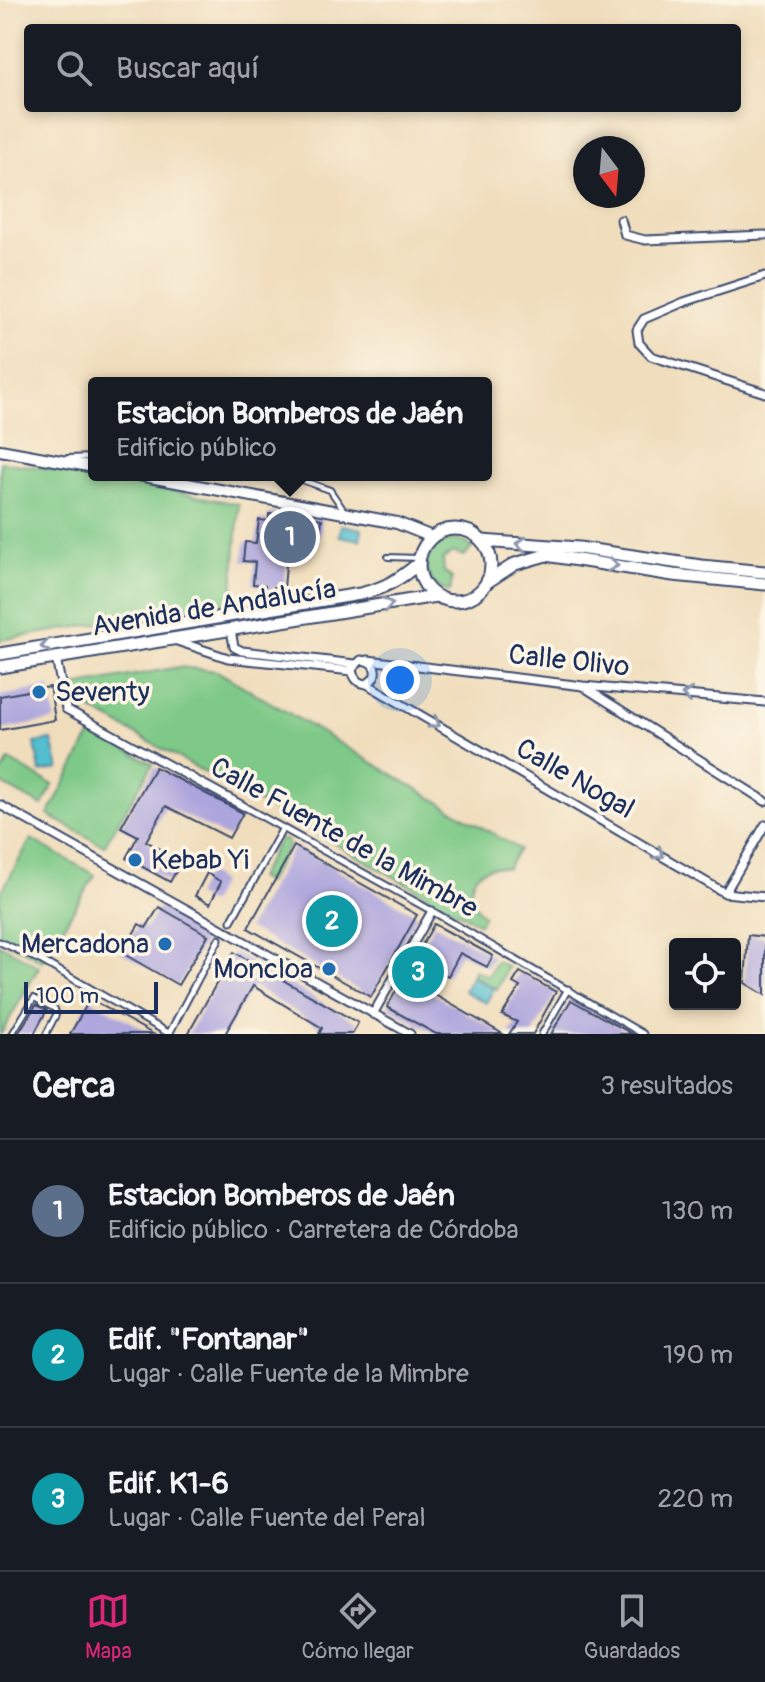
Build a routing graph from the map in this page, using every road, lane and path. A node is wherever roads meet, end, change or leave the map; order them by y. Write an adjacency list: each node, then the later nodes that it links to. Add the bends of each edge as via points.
1 (621, 220): 2 (street, via 625,235 645,240)
2 (765, 235)
3 (765, 276): 4 (street, via 684,302 644,319 637,330 639,343 651,356)
4 (765, 393)
5 (0, 450): 7 (main road)
6 (88, 457): 7 (lane)
7 (53, 459): 8 (main road)
8 (88, 466)
9 (171, 481): 11 (main road)
10 (304, 481): 11 (lane, via 330,490)
11 (346, 514): 12 (main road, via 397,523)
12 (432, 537): 13 (main road, via 464,530); 15 (main road)
13 (482, 541): 16 (main road, one-way to 13); 17 (main road, via 491,561)
14 (388, 557): 15 (lane)
15 (419, 561): 19 (main road, via 421,580); 22 (main road, Avenida de Andalucía, one-way to 22, via 383,589)
16 (765, 572)
17 (487, 582): 18 (main road, one-way to 18, via 515,564 546,555); 19 (main road, via 459,601)
18 (765, 584)
19 (436, 596): 20 (main road, Avenida de Andalucía, one-way to 19)
20 (231, 630): 21 (main road, Avenida de Andalucía); 26 (street, via 234,647 242,651)
21 (173, 640): 23 (main road, Avenida de Andalucía); 26 (street, via 228,658)
22 (0, 654)
23 (56, 658): 25 (main road, Avenida de Andalucía); 32 (street, Calle Fuente de la Mimbre, via 66,709)
24 (368, 660): 26 (street); 27 (street, via 376,672); 28 (street, Calle Olivo)
25 (0, 667)
26 (353, 668): 27 (street, via 354,679)
27 (367, 684): 35 (street, Calle Nogal, one-way to 35)
28 (583, 686): 29 (street, Calle Olivo, one-way to 28); 30 (street)
29 (765, 702)
30 (765, 801)
31 (0, 805): 42 (street)
32 (243, 806): 34 (street, Calle Fuente de la Mimbre)
33 (765, 825): 35 (street)
34 (283, 828): 37 (street, Calle Fuente de la Mimbre); 38 (street)
35 (725, 893): 36 (street, Calle Nogal)
36 (765, 897)
37 (432, 911): 41 (street, Calle Fuente de la Mimbre); 42 (street)
38 (231, 921)
39 (219, 939): 45 (street)
40 (0, 942): 45 (street)
41 (568, 989): 47 (street); 48 (street, Calle Fuente de la Mimbre)
42 (373, 1014): 46 (street)
43 (12, 1034): 44 (lane, via 34,998 55,1009)
44 (46, 1034)
45 (170, 1034)
46 (410, 1034)
47 (542, 1034)
48 (643, 1034)

